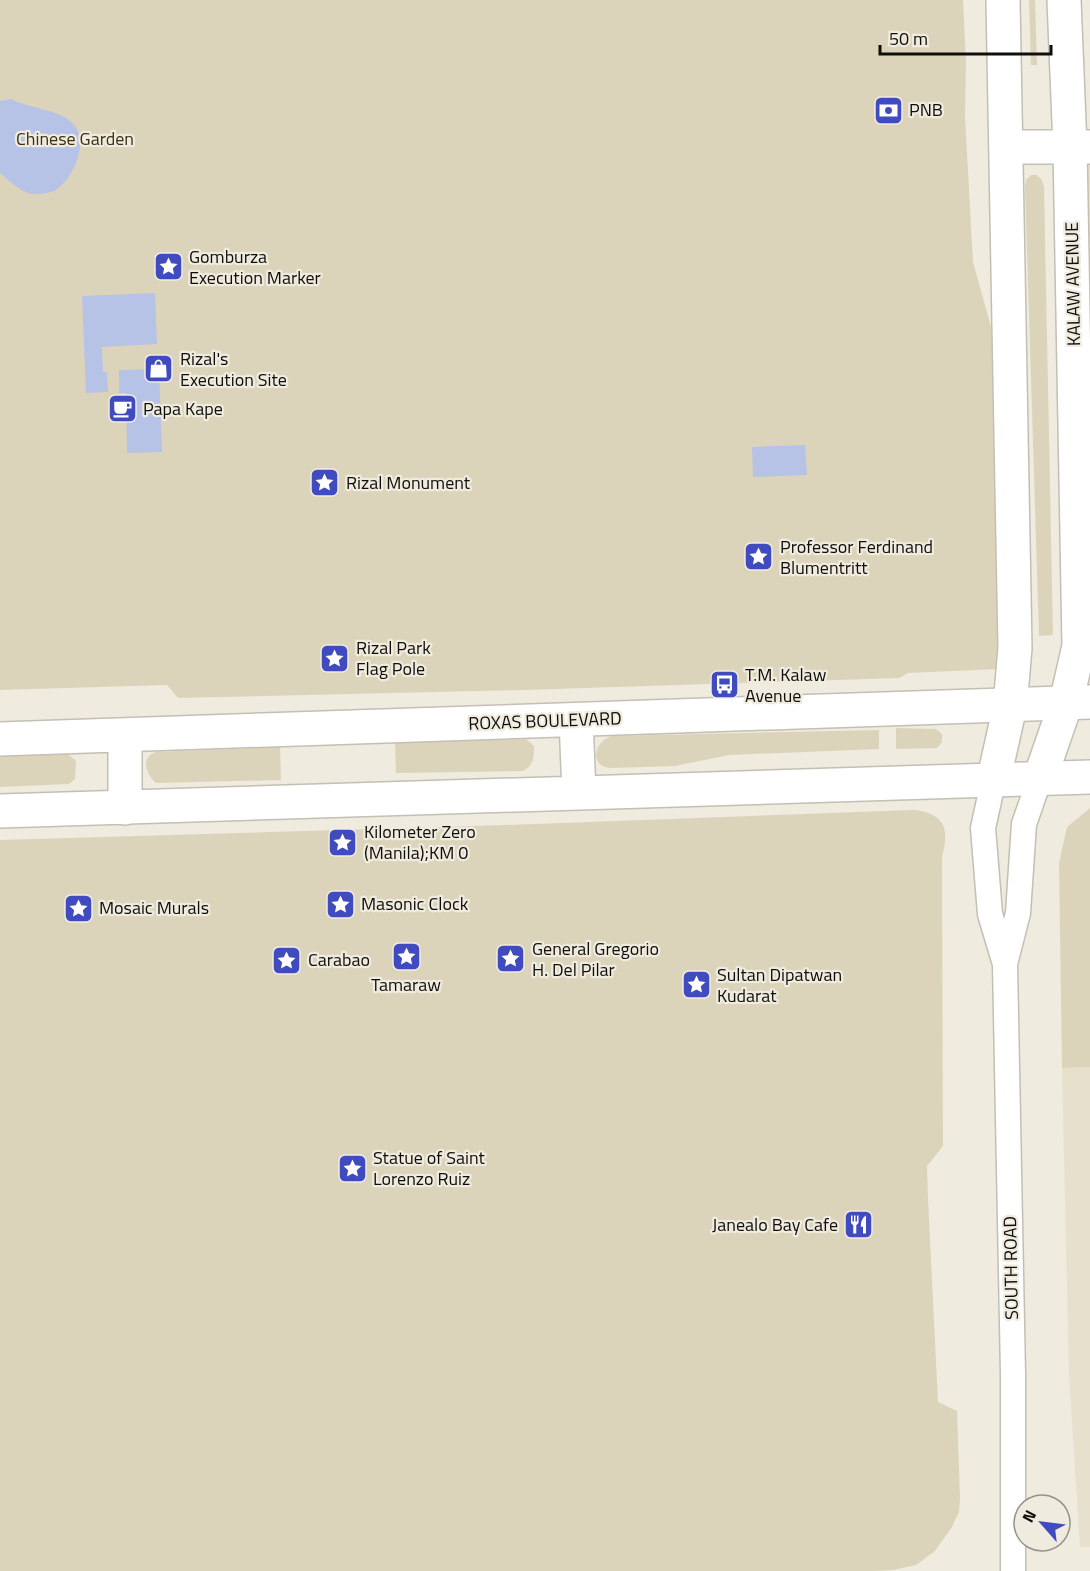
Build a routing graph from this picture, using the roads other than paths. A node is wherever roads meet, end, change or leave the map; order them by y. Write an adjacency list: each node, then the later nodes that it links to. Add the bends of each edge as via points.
1 (1003, 0): 3 (main road)
2 (1064, 0): 4 (main road, KALAW AVENUE)
3 (1007, 147): 4 (main road); 9 (main road, via 1015,648)
4 (1080, 147): 5 (main road, KALAW AVENUE)
5 (1081, 266): 6 (main road, KALAW AVENUE)
6 (1084, 483): 7 (main road, KALAW AVENUE)
7 (1085, 646): 8 (main road, KALAW AVENUE)
8 (1078, 702): 9 (main road, ROXAS BOULEVARD); 15 (main road, KALAW AVENUE)
9 (1010, 706): 10 (main road, ROXAS BOULEVARD); 14 (main road)
10 (576, 720): 11 (main road, ROXAS BOULEVARD); 16 (main road)
11 (125, 735): 12 (main road, ROXAS BOULEVARD); 17 (main road)
12 (0, 739)
13 (1090, 777): 15 (main road)
14 (994, 778): 15 (main road); 16 (main road); 19 (street, SOUTH ROAD, via 983,828 990,914)
15 (1040, 778): 19 (street, SOUTH ROAD, via 1024,824 1018,913)
16 (579, 792): 17 (main road)
17 (125, 807): 18 (main road)
18 (0, 812)
19 (1005, 964): 20 (street, SOUTH ROAD)
20 (1013, 1571)

